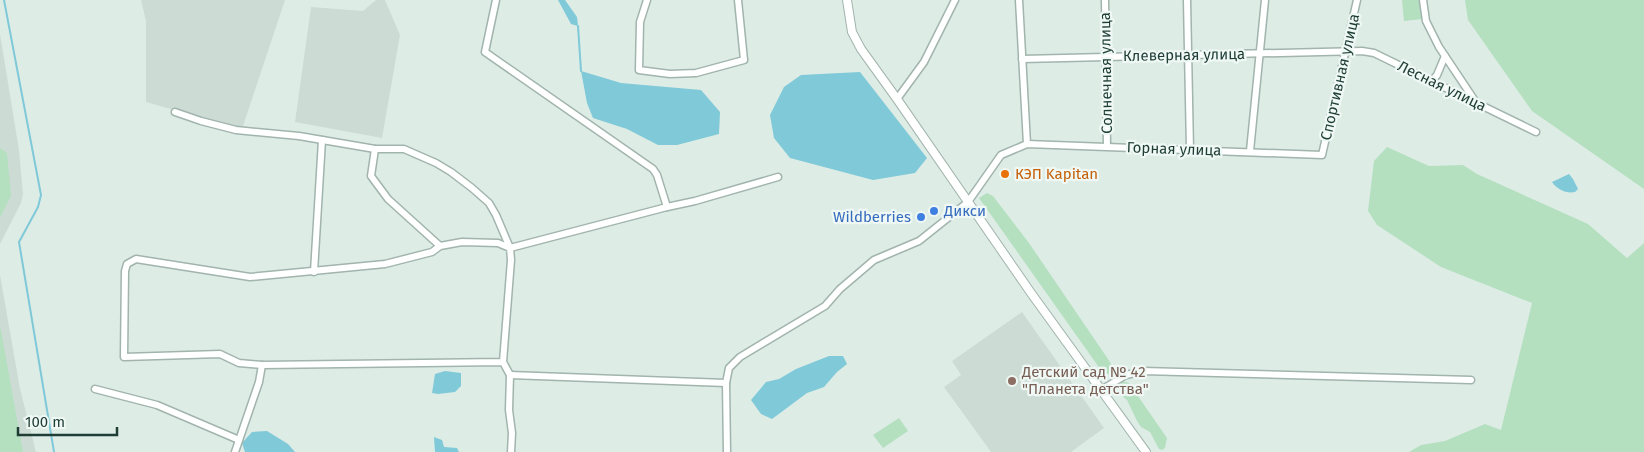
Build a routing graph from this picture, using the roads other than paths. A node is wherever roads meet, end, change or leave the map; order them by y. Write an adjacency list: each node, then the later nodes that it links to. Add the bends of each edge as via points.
1 (496, 0): 32 (street, via 485,52 653,169)
2 (647, 0): 3 (street, via 640,22 639,70 670,74 696,73 744,60)
3 (738, 0)
4 (847, 0): 19 (street, via 852,32)
5 (955, 0): 19 (street, via 924,62)
6 (1019, 0): 17 (street)
7 (1105, 0): 16 (street, Солнечная улица)
8 (1188, 0): 14 (street)
9 (1265, 0): 13 (street)
10 (1357, 0): 12 (street, Спортивная улица)
11 (1423, 0): 15 (street, via 1426,21)
12 (1345, 52): 13 (street, Клеверная улица); 18 (street, Лесная улица, via 1374,53); 29 (street, Спортивная улица)
13 (1259, 53): 14 (street, Клеверная улица); 28 (street)
14 (1189, 56): 16 (street, Клеверная улица); 27 (street)
15 (1445, 56): 18 (street); 20 (street)
16 (1106, 57): 17 (street, Клеверная улица); 25 (street, Солнечная улица)
17 (1022, 59): 24 (street)
18 (1432, 81): 20 (street, Лесная улица)
19 (897, 99): 31 (street)
20 (1476, 102): 22 (street, Лесная улица)
21 (175, 112): 23 (street, via 236,130)
22 (1536, 132)
23 (322, 140): 26 (street); 35 (street)
24 (1026, 144): 25 (street, Горная улица); 31 (street, via 1001,155)
25 (1107, 146): 27 (street, Горная улица)
26 (375, 149): 33 (street, via 371,176 388,198); 34 (street, via 404,149 436,163 465,182 489,203)
27 (1190, 150): 28 (street, Горная улица)
28 (1250, 151): 29 (street, Горная улица)
29 (1322, 155)
30 (778, 177): 32 (street)
31 (968, 202): 40 (street, via 919,241 874,260 825,306 740,357 729,368); 42 (street)
32 (667, 206): 34 (street)
33 (440, 246): 34 (street, via 462,242 498,243); 35 (street, via 432,252 385,264)
34 (510, 248): 36 (street)
35 (314, 272): 37 (street, via 250,277 136,259 127,264 124,271 124,357 220,354 239,363)
36 (502, 362): 37 (street); 38 (street)
37 (262, 365): 43 (street)
38 (510, 375): 40 (street); 45 (street)
39 (1471, 380): 42 (street, via 1143,371 1126,375)
40 (726, 383): 46 (street)
41 (95, 389): 43 (street, via 157,404)
42 (1101, 390): 47 (street)
43 (239, 440): 44 (street)
44 (235, 452)
45 (511, 452)
46 (727, 452)
47 (1146, 452)

